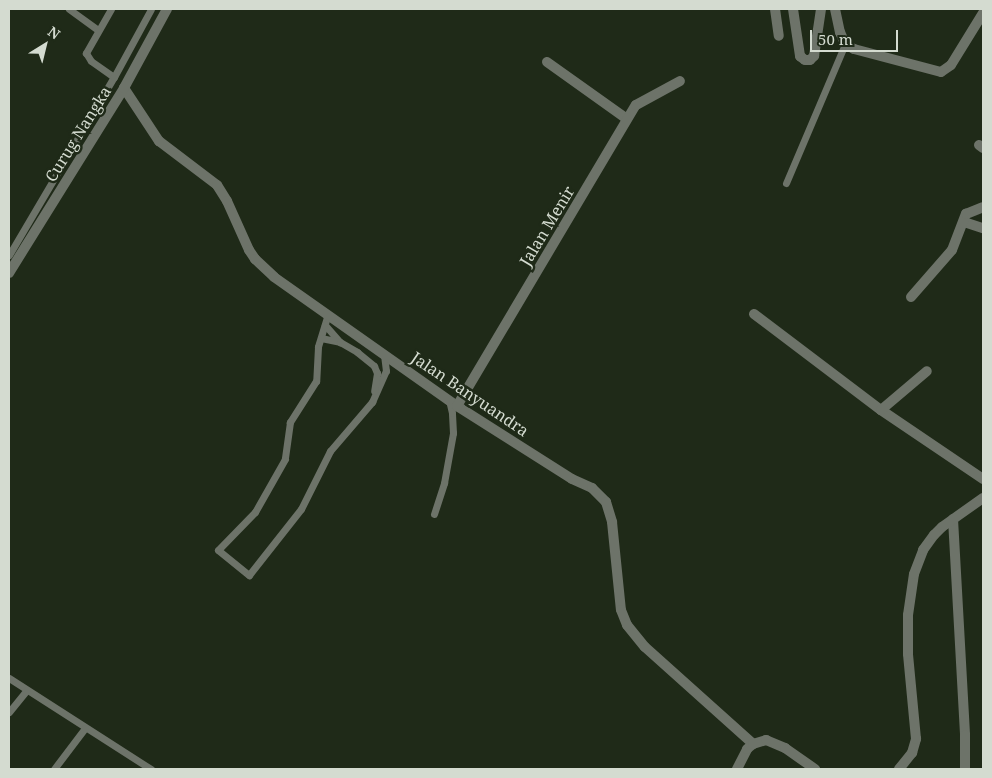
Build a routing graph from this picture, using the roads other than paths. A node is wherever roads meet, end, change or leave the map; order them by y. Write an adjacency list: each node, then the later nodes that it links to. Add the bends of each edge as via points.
1 (69, 9): 10 (lane)
2 (111, 9): 10 (lane)
3 (151, 9): 14 (lane)
4 (167, 9): 16 (street, Curug Nangka)
5 (775, 9): 11 (street)
6 (793, 9): 7 (street, via 800,56 810,60 814,56)
7 (820, 9)
8 (835, 9): 12 (street)
9 (983, 13): 12 (street, via 952,65 944,71)
10 (98, 30): 14 (lane, via 87,57)
11 (779, 36)
12 (845, 44): 18 (lane)
13 (548, 62): 17 (street)
14 (114, 77): 22 (lane)
15 (680, 81): 17 (street, Jalan Menir, via 638,103)
16 (124, 88): 23 (street, Curug Nangka); 26 (street, Jalan Banyuandra, via 159,141 217,185 255,259)
17 (628, 119): 32 (street, Jalan Menir)
18 (786, 182)
19 (983, 207): 20 (street, via 967,212)
20 (964, 222): 21 (street); 24 (street, via 945,260)
21 (983, 228)
22 (9, 255)
23 (9, 273)
24 (911, 297)
25 (754, 314): 33 (street)
26 (326, 321): 27 (lane); 28 (lane); 29 (street, Jalan Banyuandra)
27 (321, 338): 28 (lane); 31 (lane, via 316,381 290,422 285,459 255,512 218,550 249,575 301,509 330,451)
28 (340, 342): 31 (lane, via 374,366 377,373)
29 (384, 354): 31 (lane, via 386,371); 32 (street, Jalan Banyuandra)
30 (927, 371): 33 (street)
31 (372, 402)
32 (453, 403): 36 (lane, via 452,440); 42 (street, Jalan Banyuandra, via 572,479 592,488 606,502 612,522 621,610 627,625 645,647)
33 (880, 410): 34 (street)
34 (983, 479)
35 (983, 498): 37 (street)
36 (434, 514)
37 (953, 518): 47 (street, via 923,550 914,574 908,615 908,654 916,730 912,754); 48 (street, via 966,735)
38 (9, 678): 39 (lane)
39 (27, 690): 40 (lane); 41 (lane)
40 (9, 712)
41 (85, 728): 43 (lane); 44 (lane)
42 (753, 744): 45 (street); 46 (street, via 761,740 775,742)
43 (54, 769)
44 (151, 769)
45 (737, 769)
46 (814, 769)
47 (899, 769)
48 (965, 769)

